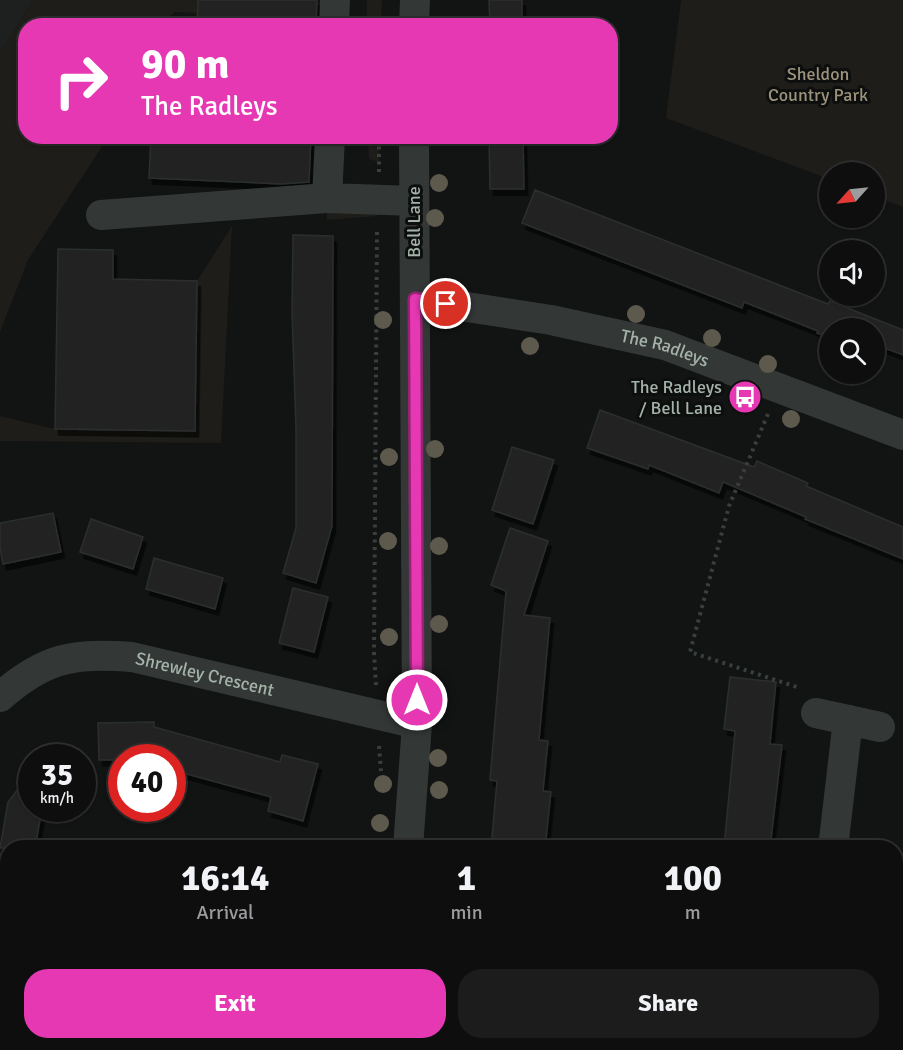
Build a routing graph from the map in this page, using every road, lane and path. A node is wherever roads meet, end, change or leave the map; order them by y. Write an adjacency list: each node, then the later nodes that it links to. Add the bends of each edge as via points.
1 (335, 0): 3 (street)
2 (415, 0): 4 (street)
3 (334, 18)
4 (414, 18)
5 (330, 144): 9 (street)
6 (379, 144): 8 (path)
7 (414, 144): 10 (street, Bell Lane)
8 (378, 182)
9 (327, 198): 10 (street); 11 (street)
10 (414, 201): 13 (street, Bell Lane)
11 (101, 215)
12 (377, 228): 16 (path)
13 (415, 299): 14 (street, The Radleys, via 550,320 665,345); 20 (street, Bell Lane)
14 (778, 388): 15 (street, The Radleys); 18 (path, via 729,506 690,652 801,689)
15 (903, 435)
16 (376, 686)
17 (0, 697): 20 (street, Shrewley Crescent, via 20,679 53,662 97,654 132,657)
18 (816, 713): 19 (street)
19 (848, 720): 21 (street); 25 (street)
20 (417, 724): 24 (street, Bell Lane)
21 (880, 727)
22 (379, 742): 23 (path)
23 (381, 775)
24 (409, 840)
25 (834, 840)

